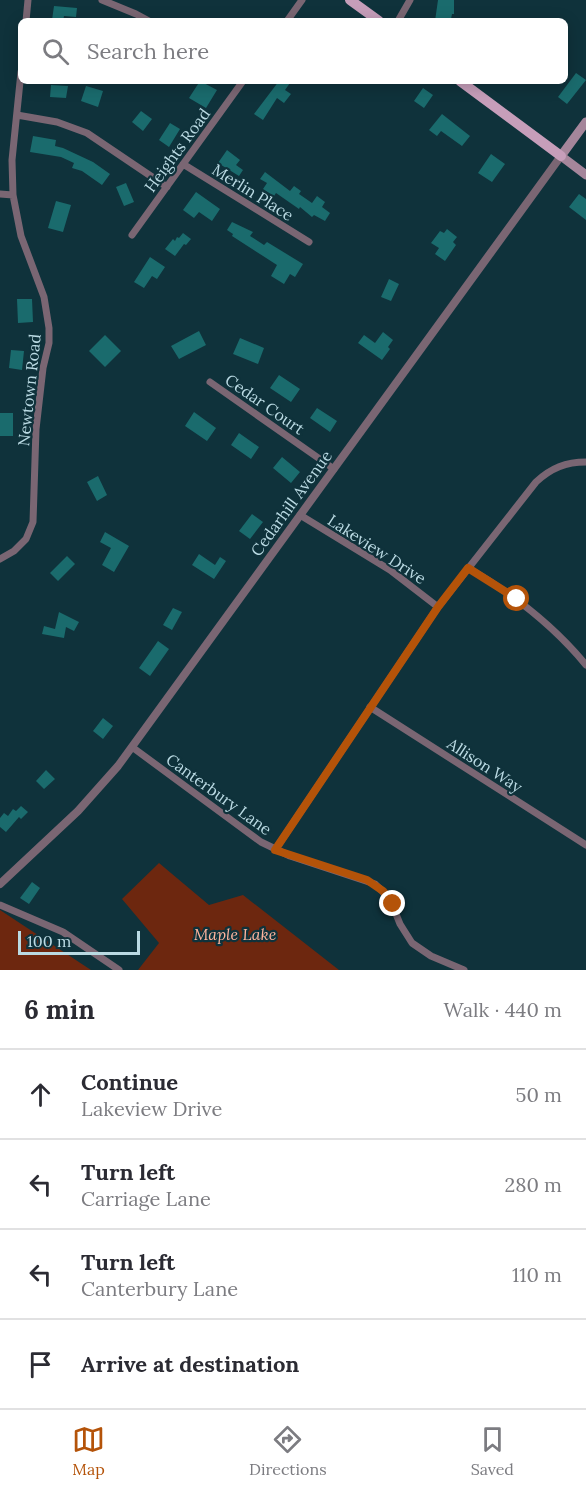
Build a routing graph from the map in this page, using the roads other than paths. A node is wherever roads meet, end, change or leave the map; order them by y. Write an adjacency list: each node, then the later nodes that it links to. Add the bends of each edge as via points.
1 (28, 0): 6 (street)
2 (102, 0): 7 (street)
3 (302, 0): 8 (street)
4 (350, 0): 9 (main road)
5 (410, 0): 10 (street)
6 (26, 18)
7 (142, 18)
8 (289, 18)
9 (375, 18)
10 (400, 18)
11 (20, 84): 14 (street, Newtown Road)
12 (239, 84): 17 (street, Heights Road)
13 (464, 84): 16 (main road)
14 (16, 115): 19 (street, via 57,122 87,133); 21 (street, Newtown Road)
15 (586, 122): 16 (main road, Cedarhill Avenue)
16 (561, 156): 18 (main road); 26 (street, Cedarhill Avenue)
17 (183, 164): 19 (street, Heights Road); 23 (street, Merlin Place)
18 (586, 176)
19 (167, 187): 22 (street, Heights Road)
20 (0, 194): 21 (street)
21 (13, 195): 28 (street, Newtown Road, via 21,236 44,297 50,328 36,429 33,522 26,539)
22 (132, 235)
23 (309, 242)
24 (210, 382): 26 (street, Cedar Court)
25 (586, 462): 29 (street, via 565,464 544,474)
26 (334, 469): 27 (street, Cedarhill Avenue)
27 (300, 515): 30 (street, Lakeview Drive, via 390,570); 33 (street, Cedarhill Avenue)
28 (0, 559)
29 (468, 568): 30 (street); 31 (street, via 522,603)
30 (438, 607): 32 (street)
31 (586, 665)
32 (370, 707): 34 (street, Allison Way); 35 (street)
33 (132, 747): 35 (street, Canterbury Lane); 36 (street, Cedarhill Avenue, via 89,800)
34 (586, 845)
35 (275, 850): 39 (street, Canterbury Lane, via 375,884 390,899 412,943)
36 (0, 884)
37 (0, 905): 38 (street, via 63,932)
38 (119, 970)
39 (464, 970)

